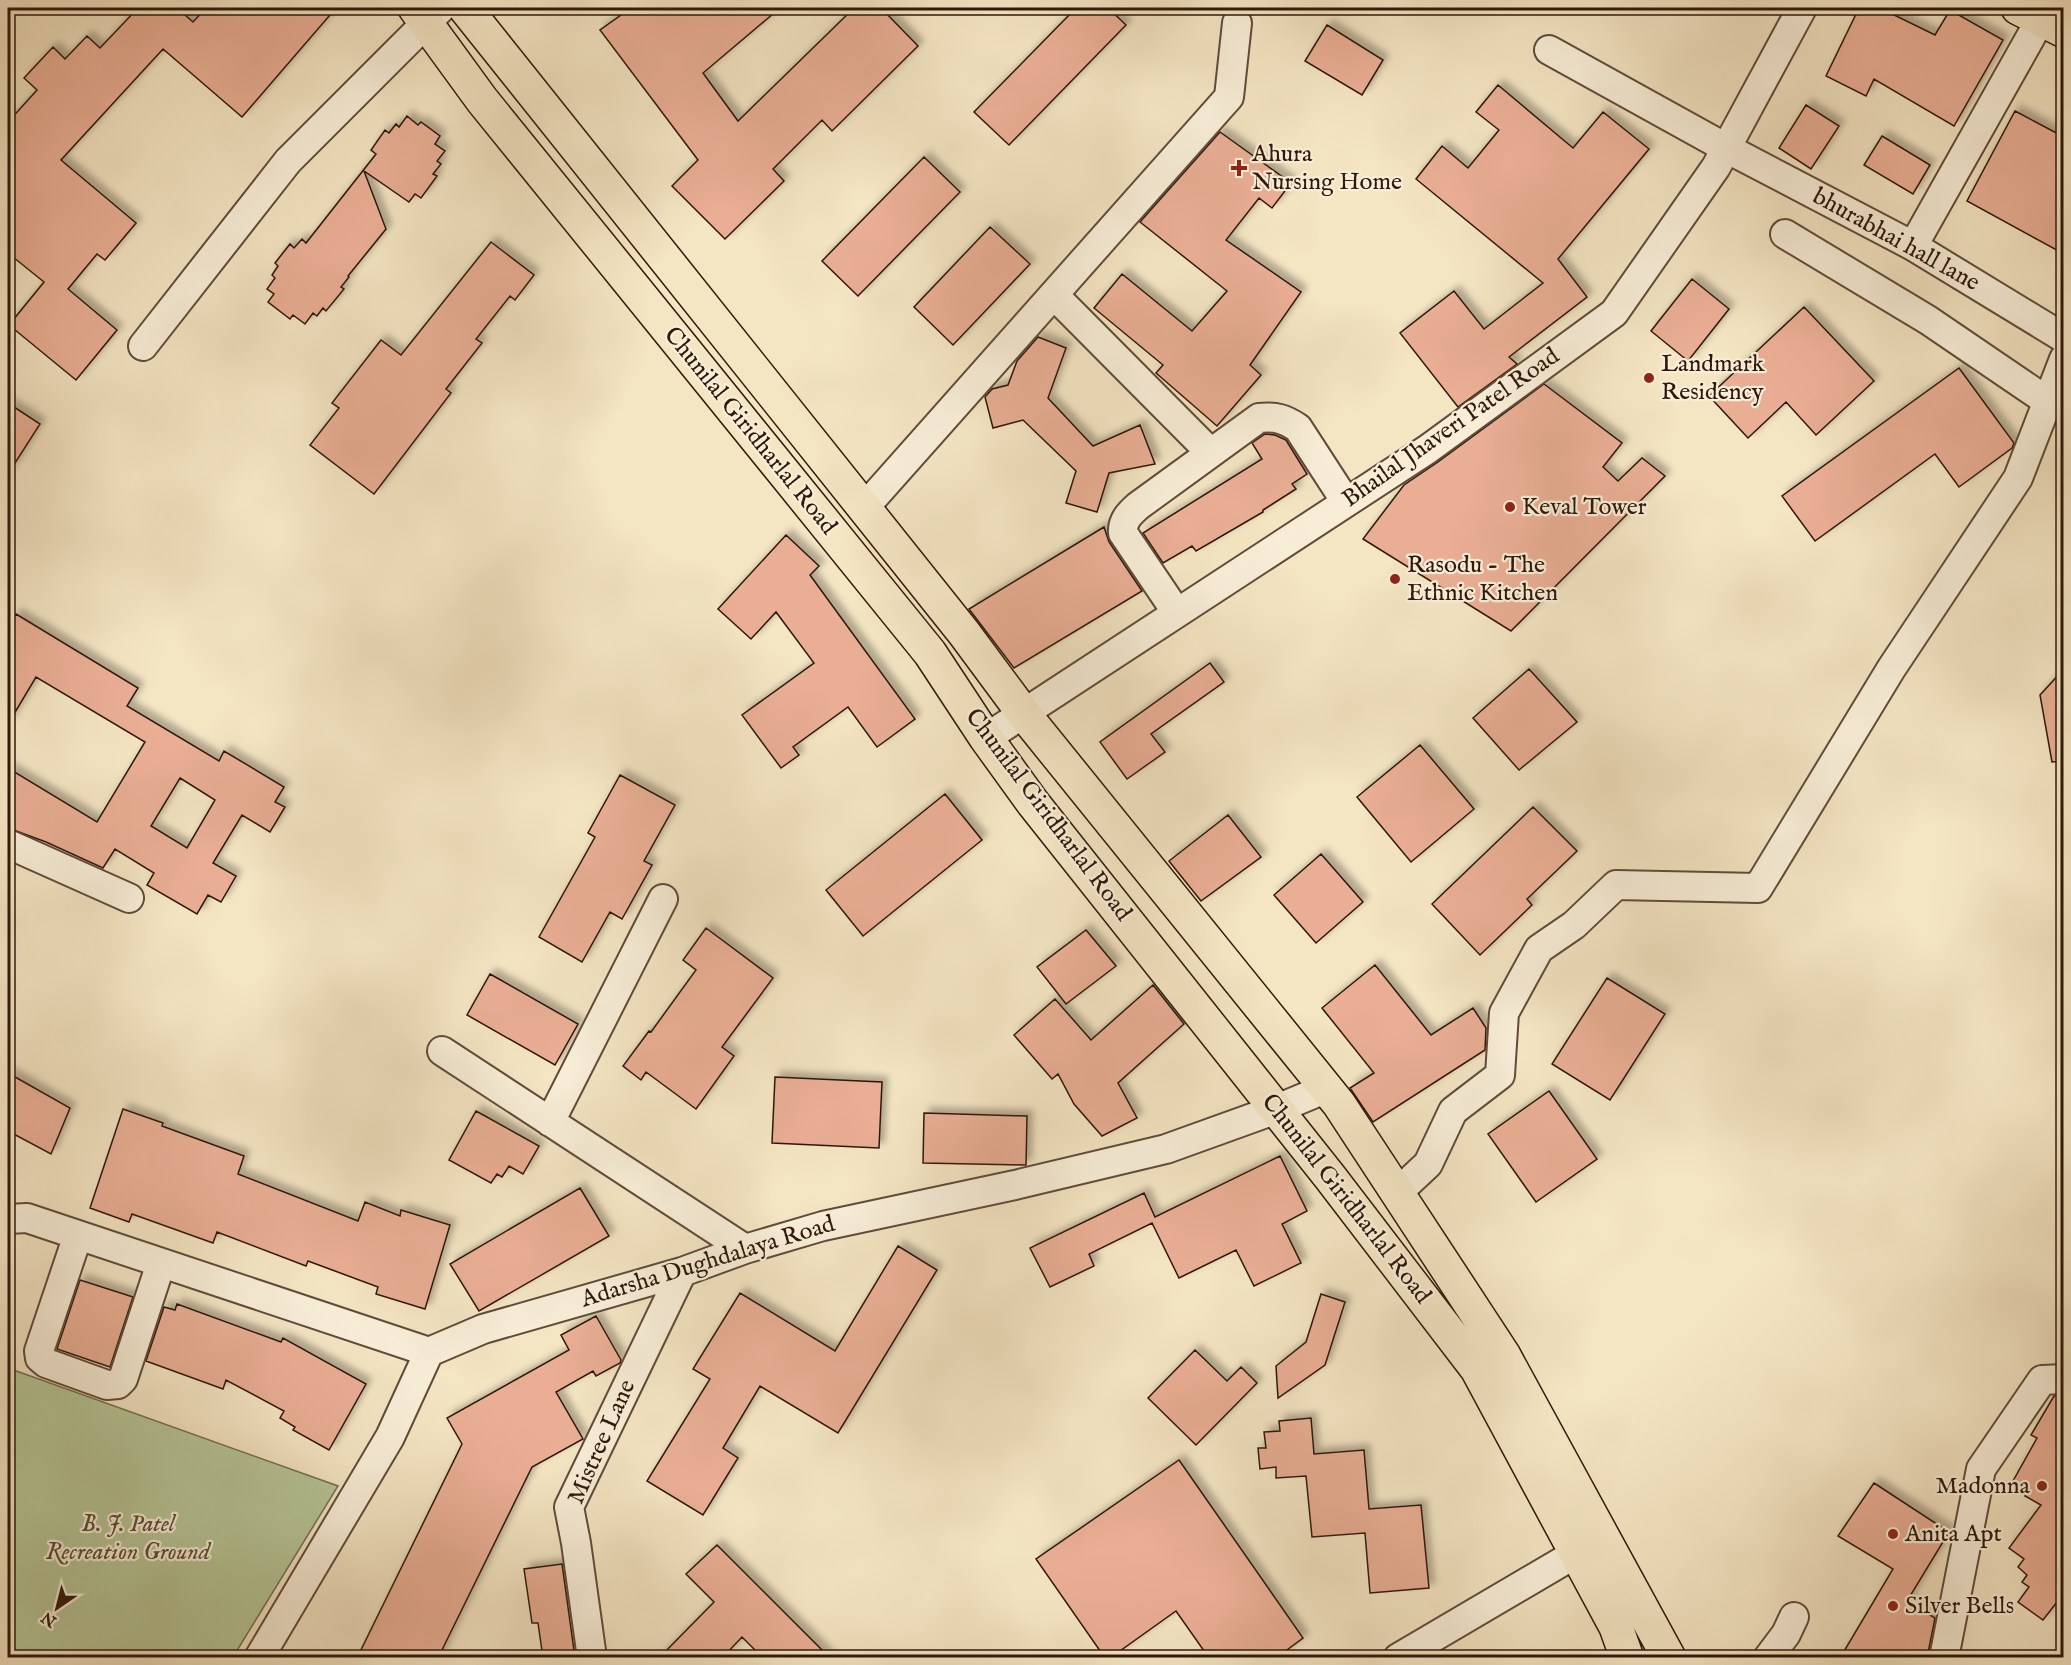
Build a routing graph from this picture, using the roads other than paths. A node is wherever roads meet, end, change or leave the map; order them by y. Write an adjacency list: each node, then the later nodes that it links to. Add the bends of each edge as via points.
1 (465, 8): 17 (main road, Chunilal Giridharlal Road)
2 (1802, 8): 7 (street, Bhailal Jhaveri Patel Road)
3 (427, 13): 12 (street, via 288,161); 20 (main road, Chunilal Giridharlal Road, via 482,100 930,653)
4 (2042, 17): 9 (street)
5 (1237, 23): 10 (street, via 1229,97)
6 (1549, 50): 7 (street, bhurabhai hall lane)
7 (1726, 148): 9 (street, bhurabhai hall lane); 16 (street, Bhailal Jhaveri Patel Road, via 1614,313 1428,449)
8 (1785, 234): 14 (street, via 1928,320)
9 (1913, 246): 11 (street, bhurabhai hall lane)
10 (1054, 295): 15 (street); 17 (street)
11 (2064, 338)
12 (142, 346)
13 (2064, 359): 14 (street)
14 (2047, 401): 28 (street, via 2018,478 1891,669 1758,888 1616,885 1574,925 1539,949 1504,1013 1500,1075 1453,1111 1428,1164)
15 (1201, 443)
16 (1346, 502): 18 (street, Bhailal Jhaveri Patel Road); 18 (street, via 1298,428 1287,420 1259,418 1129,513 1123,525 1123,533)
17 (864, 508): 19 (main road, Chunilal Giridharlal Road)
18 (1177, 613): 19 (street, Bhailal Jhaveri Patel Road)
19 (1024, 714): 20 (street, Bhailal Jhaveri Patel Road); 25 (main road, Chunilal Giridharlal Road)
20 (986, 738): 26 (main road, Chunilal Giridharlal Road)
21 (8, 844): 22 (street)
22 (129, 898)
23 (663, 899): 27 (street)
24 (442, 1051): 27 (street)
25 (1327, 1088): 26 (street, Adarsha Dughdalaya Road); 28 (main road, Chunilal Giridharlal Road)
26 (1277, 1109): 31 (street, Adarsha Dughdalaya Road, via 1166,1149 823,1226); 36 (main road, Chunilal Giridharlal Road, via 1477,1370)
27 (550, 1122): 31 (street)
28 (1397, 1193): 42 (main road, Chunilal Giridharlal Road, via 1503,1354)
29 (8, 1219): 30 (street, via 27,1218)
30 (78, 1235): 32 (street); 32 (street, via 39,1351 40,1358 107,1385 123,1379)
31 (745, 1249): 33 (street, Adarsha Dughdalaya Road)
32 (162, 1263): 34 (street)
33 (682, 1272): 34 (street, Adarsha Dughdalaya Road, via 483,1329); 39 (street, Mistree Lane, via 569,1507)
34 (429, 1352): 38 (street, via 390,1437)
35 (2064, 1379): 44 (street, via 2042,1380 1981,1469)
36 (1575, 1554): 40 (street); 41 (main road, Chunilal Giridharlal Road, via 1616,1627)
37 (1794, 1617): 43 (street)
38 (259, 1658)
39 (592, 1658)
40 (1398, 1658)
41 (1627, 1658)
42 (1670, 1658)
43 (1768, 1658)
44 (1944, 1658)

